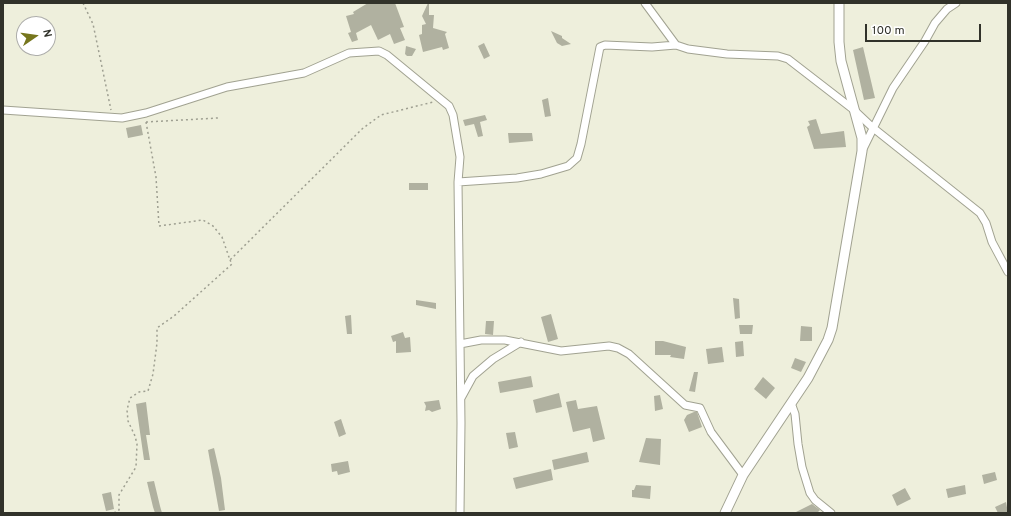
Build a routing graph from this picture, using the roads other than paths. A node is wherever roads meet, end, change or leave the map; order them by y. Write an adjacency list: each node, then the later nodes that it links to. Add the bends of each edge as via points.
1 (646, 3): 4 (street)
2 (839, 3): 6 (street, via 841,61)
3 (956, 3): 7 (street, via 935,23 893,88)
4 (676, 45): 6 (street, via 727,54 778,56 788,59); 9 (street, via 600,47 581,144 577,158 568,166 517,178)
5 (3, 110): 9 (street, via 122,118 146,113 226,87 304,73 349,53 379,51 449,106 460,156)
6 (854, 110): 7 (street); 8 (street, via 862,138)
7 (872, 127): 8 (street); 10 (street, via 980,213)
8 (862, 151): 14 (street, via 832,328 808,378)
9 (458, 182): 12 (street)
10 (1008, 272)
11 (521, 342): 12 (street, via 481,340); 13 (street, via 493,359 473,376); 15 (street, via 561,350 609,346 629,354 685,405 700,408 711,432)
12 (460, 344): 13 (street)
13 (461, 398): 16 (street)
14 (791, 404): 15 (street); 18 (street, via 795,414 802,467 810,493)
15 (742, 475): 17 (street)
16 (460, 513)
17 (725, 513)
18 (831, 513)

